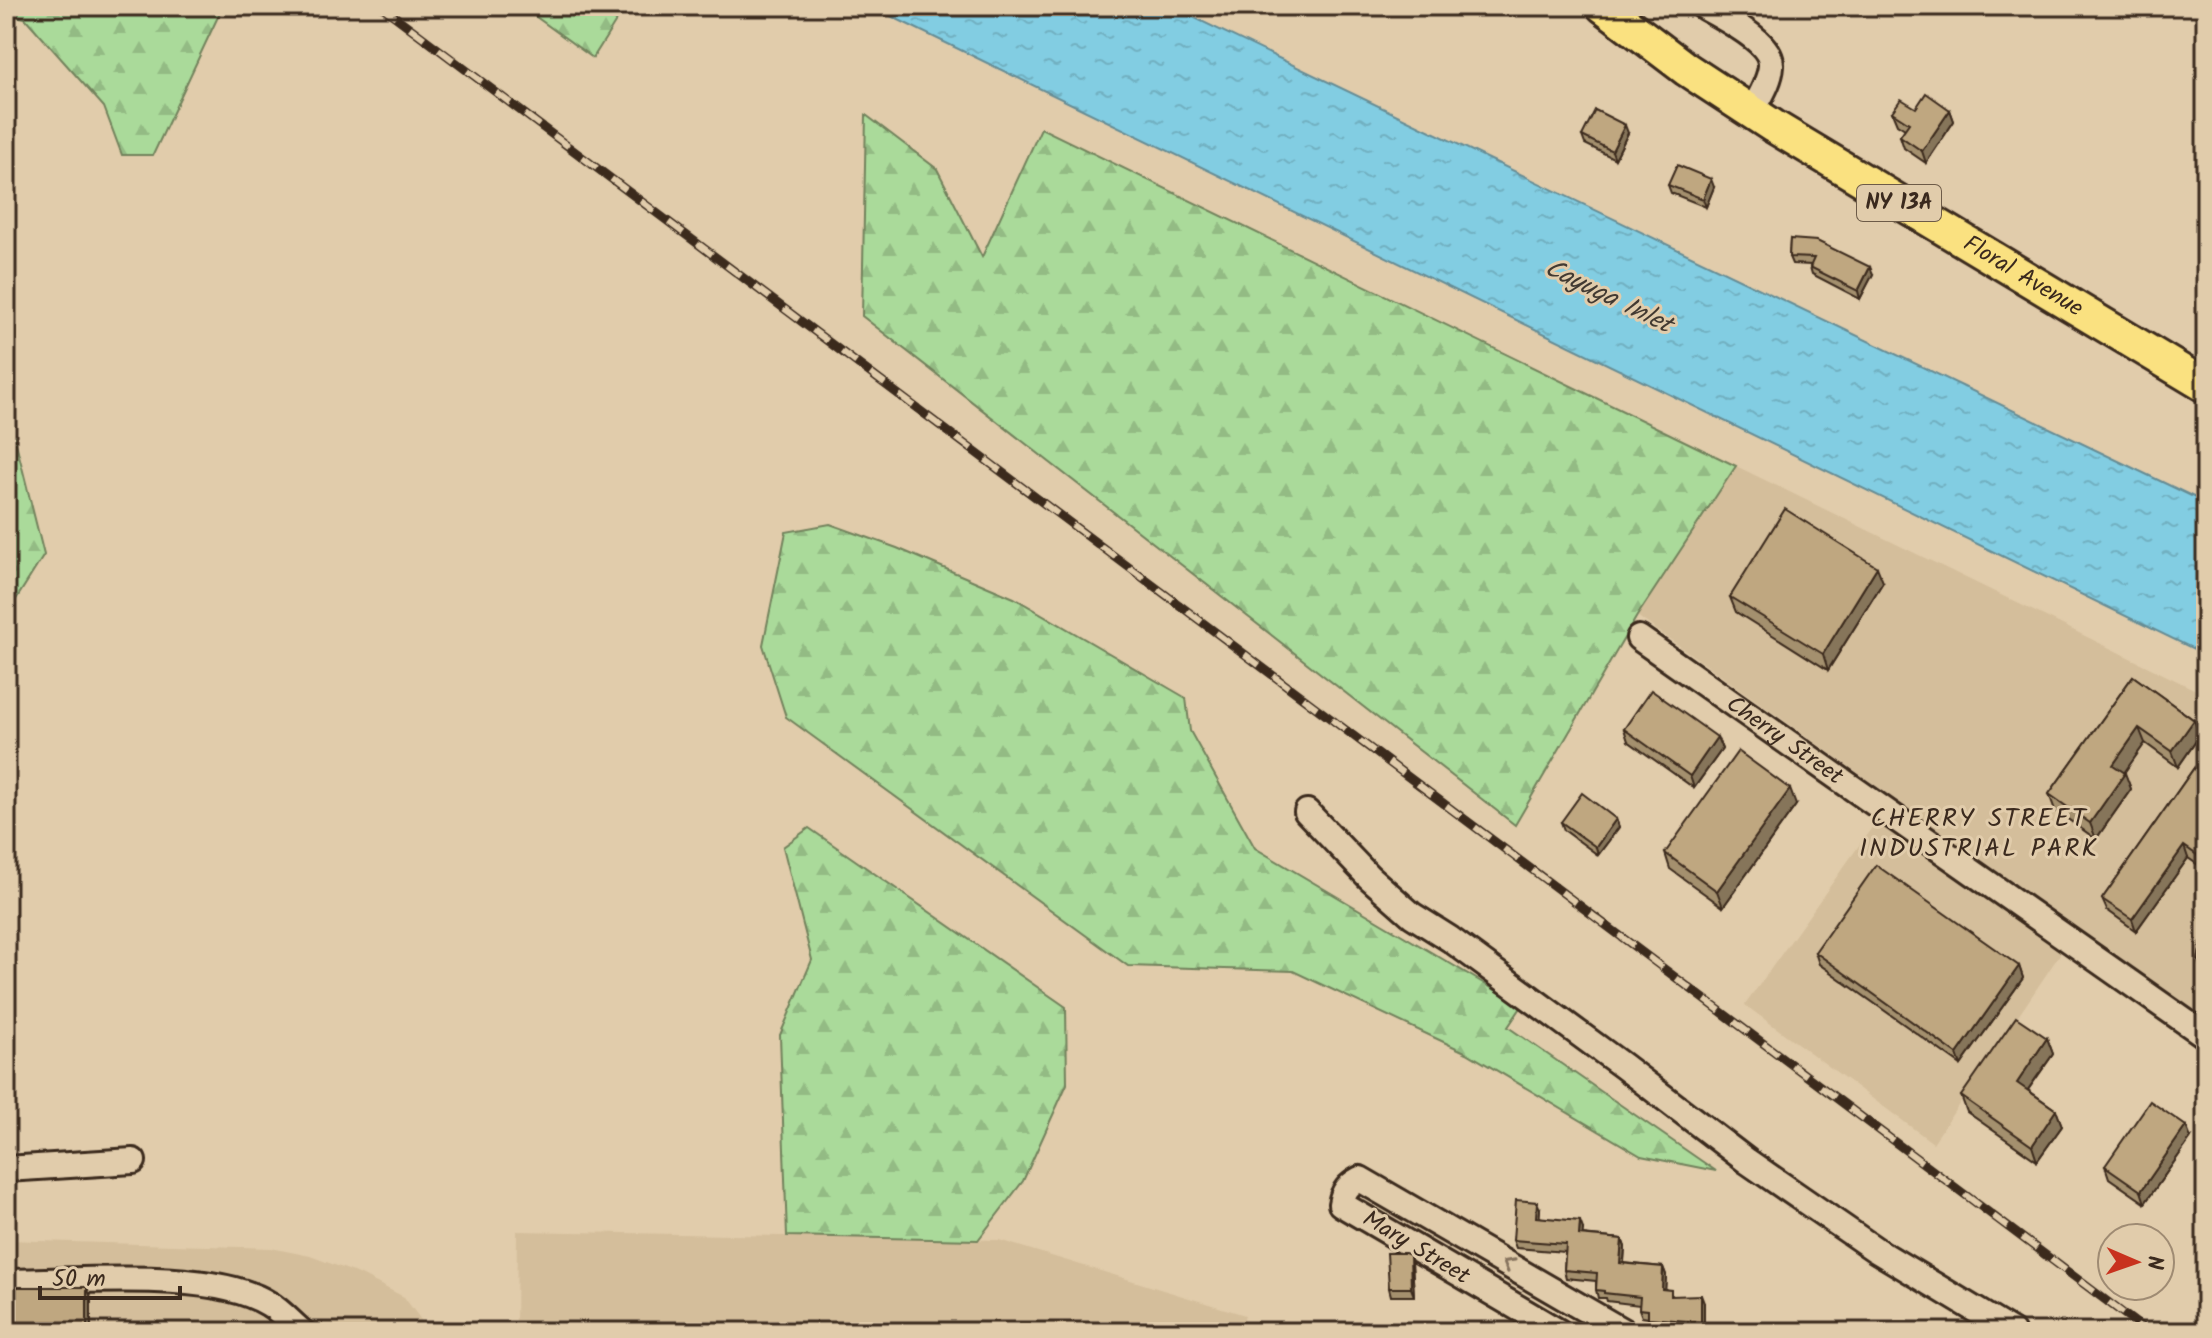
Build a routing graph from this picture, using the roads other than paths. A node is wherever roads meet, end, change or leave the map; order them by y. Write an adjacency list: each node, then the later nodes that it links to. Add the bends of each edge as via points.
1 (1603, 6): 3 (main road, Floral Avenue / NY 13A)
2 (1703, 6): 3 (street, via 1770,54 1770,74)
3 (1752, 112): 4 (main road, Floral Avenue / NY 13A)
4 (2206, 386)
5 (1639, 638): 7 (street, Cherry Street)
6 (1307, 812): 15 (street, via 1412,915 1747,1161 1876,1250)
7 (2206, 1036)
8 (133, 1161): 9 (street)
9 (6, 1169)
10 (6, 1282): 13 (street, via 210,1284 269,1304)
11 (1547, 1287): 12 (street, Mary Street); 12 (street, Mary Street, one-way to 12, via 1360,1179 1343,1194 1341,1204); 14 (street, Mary Street)
12 (1545, 1328)
13 (298, 1331)
14 (1624, 1332)
15 (2012, 1332)

